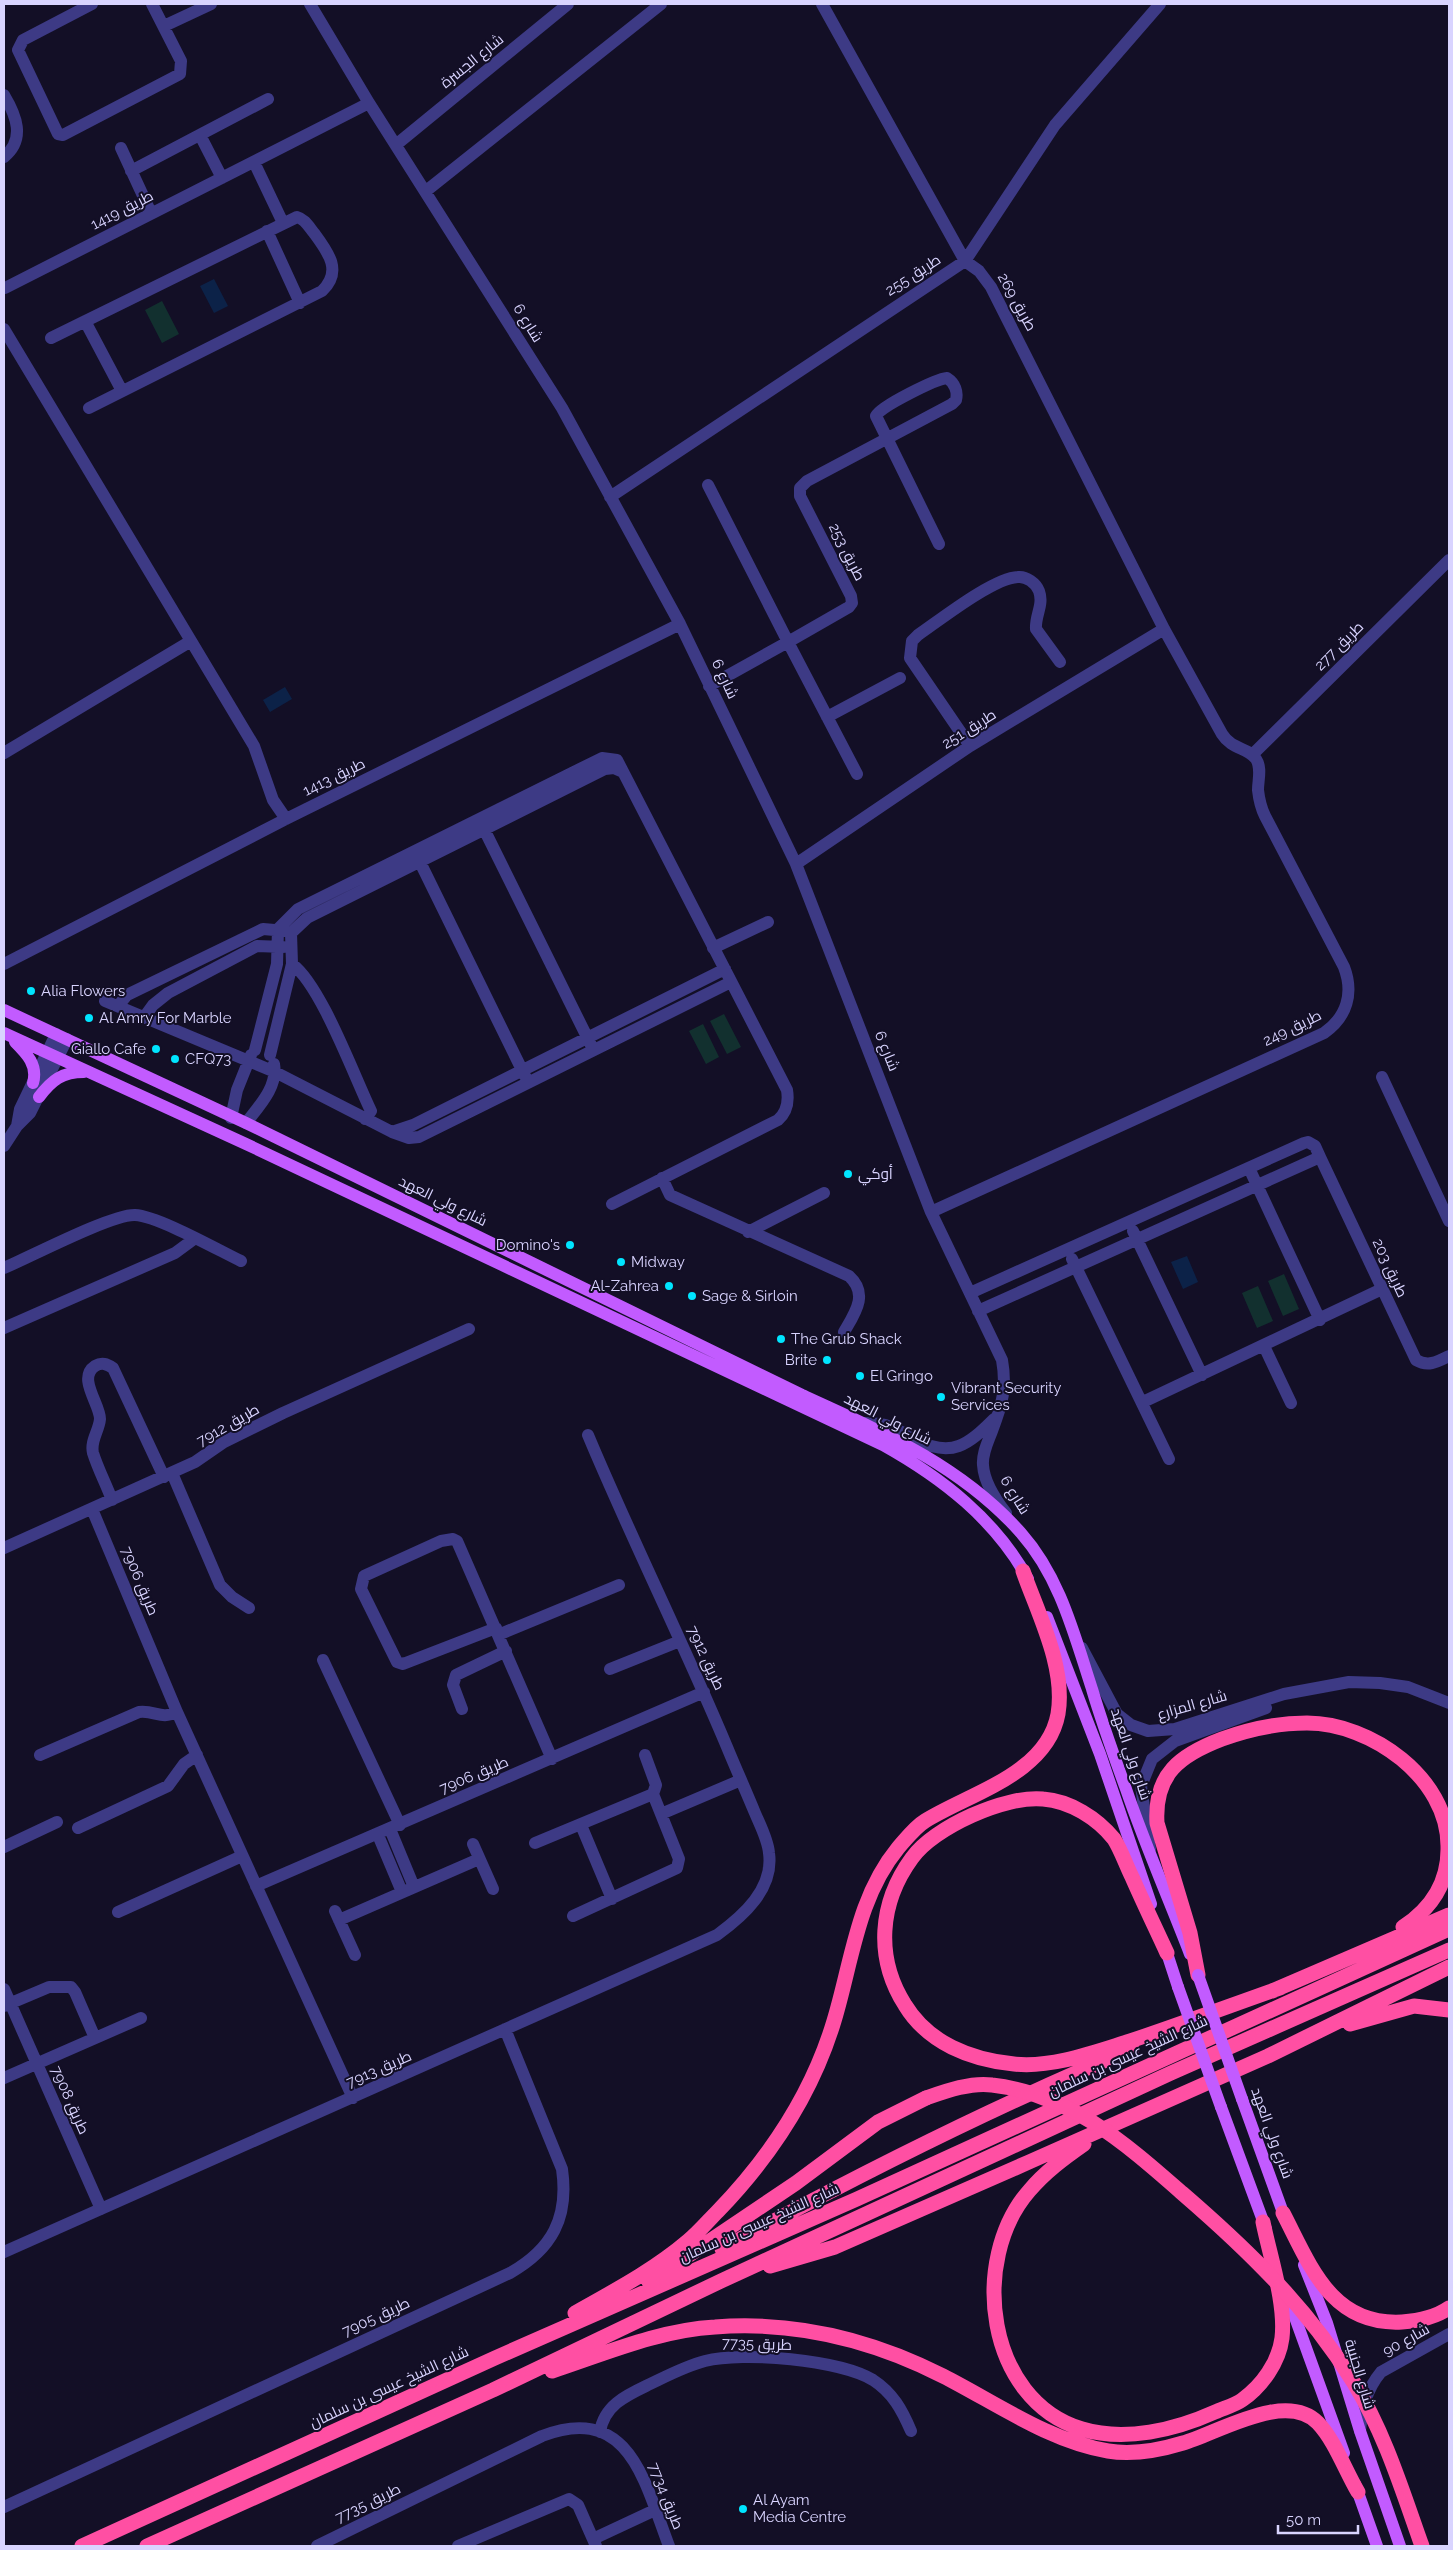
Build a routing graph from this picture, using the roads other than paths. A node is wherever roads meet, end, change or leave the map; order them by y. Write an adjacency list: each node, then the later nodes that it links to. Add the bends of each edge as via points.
1 (92, 4): 9 (street, via 22,40 19,45 18,50 58,134 63,135 180,74 181,60)
2 (152, 4): 9 (street)
3 (211, 4): 9 (street)
4 (310, 4): 12 (street, شارع 6)
5 (568, 4): 14 (street, شارع الجسرة)
6 (661, 4): 20 (street)
7 (822, 4): 24 (street, طريق 269)
8 (1160, 4): 24 (street, طريق 255, via 1055,125)
9 (164, 26)
10 (4, 96): 16 (street, via 18,125 16,139)
11 (268, 99): 13 (street)
12 (369, 103): 14 (street, شارع 6); 17 (street, طريق 1419)
13 (200, 135): 18 (street); 19 (street)
14 (397, 144): 20 (street, شارع 6)
15 (121, 148): 18 (street)
16 (4, 156)
17 (254, 162): 19 (street, طريق 1419); 22 (street)
18 (131, 170): 21 (street)
19 (222, 178): 21 (street, طريق 1419)
20 (426, 191): 34 (street, شارع 6, via 562,408)
21 (152, 213): 25 (street, طريق 1419)
22 (283, 222): 23 (street); 26 (street, via 301,218 332,262 332,275 326,286)
23 (267, 231): 26 (street); 27 (street)
24 (965, 261): 34 (street, طريق 255); 38 (street, طريق 269, via 979,271 991,287)
25 (5, 288)
26 (300, 304): 30 (street)
27 (85, 321): 29 (street); 30 (street)
28 (4, 329): 39 (street)
29 (51, 338)
30 (122, 391): 31 (street)
31 (89, 408)
32 (886, 439): 32 (street, طريق 253, via 877,420 880,411 942,378 951,380 956,389 956,400); 35 (street, طريق 253); 40 (street, طريق 253, via 806,481 800,488 800,496 852,603 849,608)
33 (708, 485): 40 (street)
34 (610, 497): 37 (street, شارع 6)
35 (939, 544)
36 (1449, 560): 47 (street, طريق 277)
37 (680, 624): 43 (street, شارع 6); 49 (street, طريق 1413)
38 (1164, 629): 45 (street, طريق 251); 47 (street, via 1225,740)
39 (191, 642): 46 (street); 49 (street, via 254,746 273,800)
40 (788, 642): 43 (street); 44 (street)
41 (1060, 662): 45 (street, via 1036,629 1041,604 1038,589 1027,578 1019,576 998,582 912,641 910,658)
42 (900, 678): 44 (street)
43 (709, 686): 52 (street, شارع 6)
44 (827, 717): 48 (street)
45 (970, 746): 52 (street, طريق 251)
46 (4, 753)
47 (1252, 755): 94 (street, طريق 249, via 1259,765 1259,797 1264,816 1347,976 1347,1004 1338,1021 1324,1033)
48 (856, 774)
49 (286, 819): 59 (street, طريق 1413)
50 (481, 825): 51 (street); 58 (street, via 605,769 623,772); 69 (street)
51 (417, 857): 54 (street, via 298,910); 55 (street, via 307,918); 74 (street)
52 (796, 864): 94 (street, شارع 6)
53 (768, 922): 58 (street)
54 (278, 929): 55 (street); 56 (street); 64 (street, via 263,929 127,995)
55 (291, 933): 57 (street)
56 (277, 947): 57 (street); 66 (street, via 257,946 168,993); 73 (street, via 277,964)
57 (290, 947): 60 (street)
58 (713, 948): 61 (street)
59 (4, 964)
60 (292, 964): 71 (street); 83 (street, via 302,972 316,993 371,1111)
61 (725, 969): 62 (street); 69 (street)
62 (731, 982): 70 (street); 90 (street, via 787,1090 788,1105 778,1120)
63 (105, 1001): 64 (street)
64 (118, 1006): 66 (street)
65 (4, 1010): 68 (main road, شارع ولي العهد)
66 (144, 1016): 73 (street)
67 (6, 1034): 72 (main road, شارع ولي العهد); 79 (main road, via 29,1056 35,1075)
68 (62, 1036): 72 (street); 82 (main road, شارع ولي العهد)
69 (587, 1037): 70 (street); 74 (street)
70 (594, 1050): 78 (street)
71 (270, 1055): 73 (street); 76 (street)
72 (53, 1056): 75 (main road, شارع ولي العهد); 79 (street); 81 (street)
73 (252, 1056): 76 (street); 82 (street)
74 (522, 1070): 78 (street); 86 (street, via 413,1125)
75 (86, 1072): 80 (main road, شارع ولي العهد); 81 (main road, via 58,1076)
76 (275, 1072): 83 (street); 84 (street, via 272,1087)
77 (1382, 1078): 95 (street)
78 (529, 1082): 86 (street, via 419,1137 409,1138)
79 (33, 1083): 85 (street, via 18,1113)
80 (139, 1096): 84 (main road, via 178,1105 231,1127); 125 (main road, شارع ولي العهد, via 883,1446 945,1484 979,1514 1010,1548)
81 (39, 1097): 85 (street, via 28,1117)
82 (231, 1118): 84 (main road, شارع ولي العهد)
83 (365, 1119): 86 (street)
84 (246, 1123): 117 (main road, شارع ولي العهد)
85 (17, 1126): 87 (street)
86 (392, 1132)
87 (4, 1146)
88 (1320, 1157): 89 (street, via 1315,1146 1308,1142); 91 (street); 104 (street, طريق 203)
89 (1250, 1168): 91 (street); 96 (street)
90 (662, 1178): 93 (street); 97 (street, via 670,1195)
91 (1257, 1185): 98 (street); 107 (street)
92 (824, 1193): 97 (street)
93 (612, 1204)
94 (931, 1212): 105 (street, شارع 6)
95 (1449, 1221)
96 (1130, 1223): 98 (street); 100 (street)
97 (748, 1232): 110 (street, via 849,1276 855,1282 860,1293 859,1304)
98 (1137, 1238): 102 (street); 113 (street)
99 (194, 1239): 101 (street); 103 (street, via 149,1218 128,1216); 108 (street, via 175,1254)
100 (1068, 1250): 102 (street); 105 (street)
101 (241, 1261)
102 (1076, 1266): 106 (street); 114 (street)
103 (4, 1268)
104 (1382, 1289): 107 (street); 112 (street, طريق 203, via 1416,1360 1430,1364)
105 (970, 1293): 106 (street, شارع 6)
106 (978, 1311): 116 (street, شارع 6, via 997,1347 1006,1379)
107 (1320, 1320): 111 (street)
108 (4, 1328)
109 (468, 1328): 120 (street, طريق 7912, via 283,1413)
110 (844, 1332)
111 (1264, 1346): 113 (street); 115 (street)
112 (1449, 1356)
113 (1202, 1375): 114 (street)
114 (1144, 1402): 119 (street)
115 (1291, 1403)
116 (998, 1416): 117 (street, via 976,1437 945,1450 928,1446 888,1426); 123 (street, شارع 6, via 984,1450 983,1465 992,1493)
117 (863, 1422): 123 (main road, شارع ولي العهد, via 924,1454 992,1504)
118 (588, 1436): 130 (street, طريق 7912)
119 (1169, 1459)
120 (168, 1475): 121 (street, طريق 7912); 121 (street, via 113,1368 97,1365 88,1380 99,1412 99,1427 92,1448); 127 (street, via 220,1585)
121 (112, 1500): 122 (street, طريق 7912)
122 (92, 1508): 124 (street, طريق 7912); 138 (street, طريق 7906)
123 (1021, 1533): 129 (main road, شارع ولي العهد, via 1051,1578)
124 (4, 1548)
125 (1023, 1571): 168 (main road, شارع ولي العهد, via 1058,1642 1097,1744); 193 (highway, via 1056,1669 1058,1714 1046,1742 1021,1769 923,1822 898,1849 877,1880 860,1920 834,2022 812,2078 780,2138 740,2188 689,2241 632,2281)
126 (619, 1585): 128 (street)
127 (250, 1608)
128 (497, 1632): 128 (street, via 457,1541 453,1539 432,1545 364,1576 361,1582 361,1589 397,1662 403,1664); 131 (street)
129 (1076, 1637): 134 (street, شارع المزارع, via 1117,1714 1131,1725 1148,1731 1175,1729); 154 (main road, شارع ولي العهد, via 1126,1791)
130 (680, 1641): 133 (street); 135 (street, طريق 7912)
131 (506, 1651): 137 (street, via 456,1675 453,1685); 142 (street)
132 (323, 1660): 148 (street)
133 (610, 1669)
134 (1305, 1690): 136 (street, شارع المزارع, via 1334,1684 1380,1683 1414,1689); 154 (street, شارع المزارع, via 1175,1741 1158,1752 1147,1768 1141,1786)
135 (704, 1692): 142 (street, طريق 7906); 143 (street, طريق 7912)
136 (1449, 1703)
137 (462, 1709)
138 (177, 1712): 139 (street, via 166,1717 139,1712); 140 (street, طريق 7906)
139 (40, 1755)
140 (197, 1755): 149 (street, via 184,1764 168,1786); 155 (street, طريق 7906)
141 (645, 1755): 144 (street, via 656,1785)
142 (552, 1759): 148 (street, طريق 7906)
143 (741, 1780): 145 (street); 161 (street, طريق 7912, via 770,1853 766,1878)
144 (653, 1794): 145 (street); 147 (street)
145 (661, 1814): 160 (street, via 679,1859 677,1868)
146 (58, 1822): 153 (street)
147 (581, 1825): 151 (street); 160 (street)
148 (395, 1827): 150 (street, طريق 7906); 159 (street)
149 (78, 1828)
150 (378, 1835): 157 (street, طريق 7906); 159 (street)
151 (535, 1843)
152 (473, 1844): 156 (street)
153 (4, 1847)
154 (1150, 1852): 171 (main road, شارع ولي العهد)
155 (242, 1856): 157 (street, طريق 7906); 162 (street)
156 (479, 1859): 158 (street); 159 (street)
157 (256, 1886): 182 (street, طريق 7906)
158 (493, 1888)
159 (408, 1890): 169 (street, via 337,1915)
160 (612, 1899): 164 (street)
161 (757, 1899): 177 (street, طريق 7913, via 738,1920 718,1935)
162 (118, 1912)
163 (1449, 1915): 166 (highway)
164 (573, 1916)
165 (1449, 1929): 189 (highway, شارع الشيخ عيسى بن سلمان, via 857,2199)
166 (1370, 1948): 171 (highway, via 1418,1917 1441,1887 1448,1854 1443,1813 1417,1772 1379,1743 1348,1730 1309,1723 1265,1726 1196,1749 1180,1760 1164,1781 1156,1806 1157,1823 1190,1933); 172 (highway)
167 (1449, 1950): 188 (highway, via 1171,2073)
168 (1166, 1952): 172 (highway, via 1114,1840 1095,1821 1070,1804 1042,1798 1003,1804 967,1817 942,1830 913,1856 897,1883 886,1919 884,1953 893,1987 912,2016 934,2038 962,2054 1015,2065 1071,2060); 186 (main road, شارع ولي العهد, bridge)
169 (354, 1955)
170 (1449, 1968): 179 (highway)
171 (1198, 1976): 185 (main road, شارع ولي العهد, bridge)
172 (1280, 1988): 189 (highway, via 1094,2065 945,2133)
173 (4, 1989): 174 (street, طريق 7908)
174 (7, 2005): 178 (street, via 49,1987 70,1987 76,1992); 180 (street, طريق 7908)
175 (1449, 2010): 179 (highway, via 1414,2006 1352,2023)
176 (141, 2018): 178 (street)
177 (505, 2029): 182 (street, طريق 7913); 200 (street, طريق 7905, via 556,2153 563,2178 559,2222 539,2252 510,2273)
178 (95, 2038): 180 (street)
179 (1268, 2056): 183 (highway)
180 (36, 2064): 181 (street); 184 (street, طريق 7908)
181 (4, 2078)
182 (353, 2098): 184 (street, طريق 7913)
183 (1120, 2121): 186 (highway, via 1057,2163 1029,2191 1012,2218 998,2255 994,2278 995,2316 1004,2353 1024,2387 1049,2412 1081,2429 1115,2436 1156,2431 1200,2419 1242,2400 1265,2378 1276,2359 1282,2338 1282,2317); 188 (highway, via 834,2247)
184 (101, 2209): 187 (street, طريق 7913)
185 (1283, 2213): 190 (highway, via 1315,2275 1328,2294 1346,2308 1368,2319 1392,2323 1416,2322); 196 (main road, شارع الجنبية, via 1327,2323)
186 (1263, 2222): 199 (main road)
187 (4, 2252)
188 (721, 2281): 194 (highway)
189 (636, 2296): 191 (highway, شارع الشيخ عيسى بن سلمان)
190 (1449, 2308)
191 (603, 2311): 193 (highway, شارع الشيخ عيسى بن سلمان); 210 (highway, bridge, via 743,2220 878,2122 926,2098 958,2089 990,2084 1024,2091 1064,2106 1116,2136 1254,2256 1298,2305 1354,2383 1384,2439)
192 (1449, 2334): 196 (street, شارع 90, via 1381,2372 1364,2403)
193 (495, 2358): 203 (highway, شارع الشيخ عيسى بن سلمان)
194 (493, 2390): 199 (highway, via 670,2334 714,2327 775,2326 838,2336 894,2353 1041,2428 1077,2443 1110,2451 1148,2451 1184,2443 1268,2412 1288,2411 1306,2415 1325,2433); 204 (highway)
195 (911, 2431): 197 (street, طريق 7735, via 894,2398 862,2374 789,2360 729,2357 690,2366 625,2396 606,2415)
196 (1360, 2431): 209 (main road, شارع الجنبية)
197 (600, 2432): 198 (street, طريق 7735, via 619,2442); 205 (street, طريق 7735, via 570,2429 542,2436)
198 (633, 2458): 201 (street, طريق 7734)
199 (1358, 2492): 208 (main road)
200 (4, 2507)
201 (655, 2510): 202 (street); 207 (street, طريق 7734)
202 (594, 2542): 206 (street, via 578,2505 569,2500)
203 (82, 2546)
204 (147, 2546)
205 (317, 2546)
206 (458, 2546)
207 (669, 2546)
208 (1377, 2546)
209 (1400, 2546)
210 (1422, 2546)

